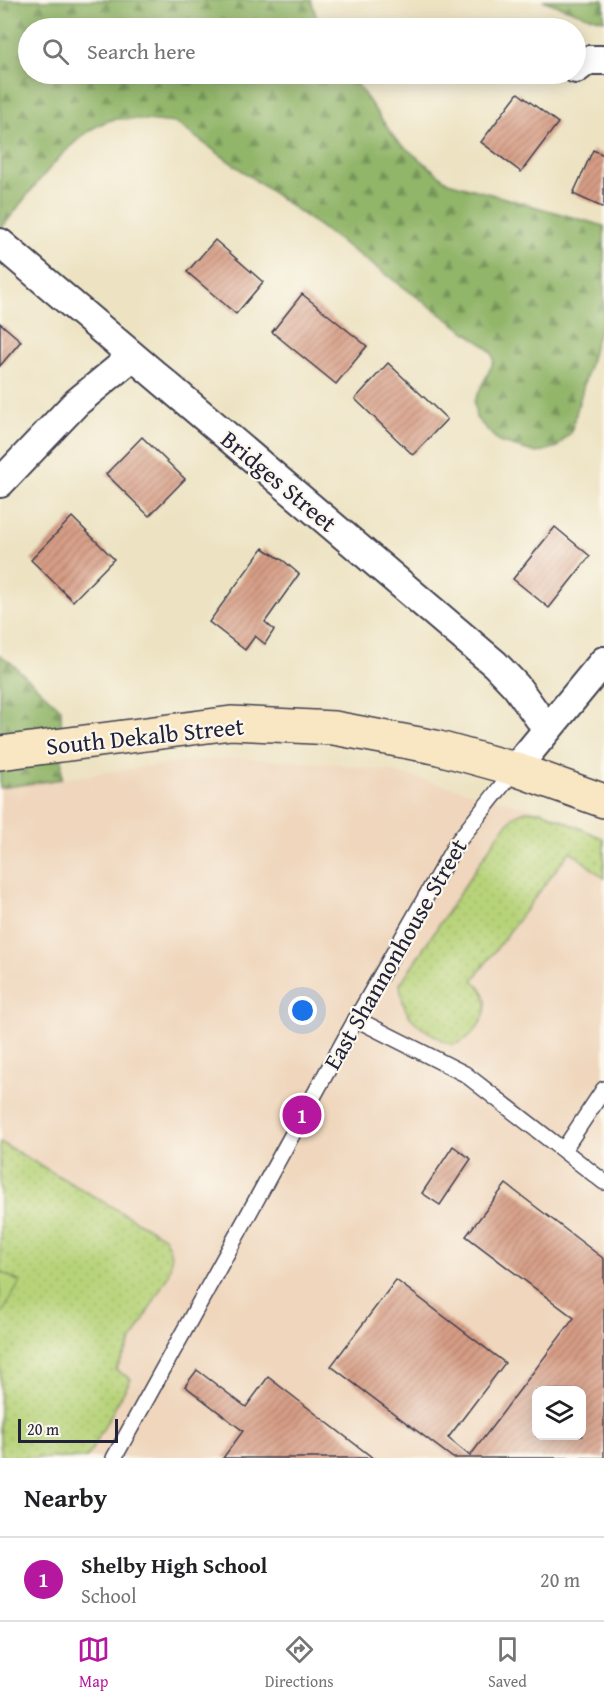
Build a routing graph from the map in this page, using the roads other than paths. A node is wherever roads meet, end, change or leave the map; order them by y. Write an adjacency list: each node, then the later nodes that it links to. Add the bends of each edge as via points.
1 (604, 60): 2 (street)
2 (586, 62)
3 (0, 243): 4 (street, Bridges Street)
4 (132, 357): 5 (street, via 76,403); 7 (street, Bridges Street, via 495,664)
5 (0, 483)
6 (604, 661): 7 (street, East Shannonhouse Street)
7 (547, 729): 9 (street, East Shannonhouse Street)
8 (0, 753): 9 (main road, South Dekalb Street, via 231,723 334,728 435,747)
9 (515, 769): 10 (main road, South Dekalb Street); 11 (lane, East Shannonhouse Street, via 456,844)
10 (604, 801)
11 (356, 1019): 13 (lane, via 465,1074); 15 (lane, East Shannonhouse Street)
12 (604, 1089): 13 (lane)
13 (564, 1149): 14 (lane)
14 (604, 1182)
15 (114, 1458)

